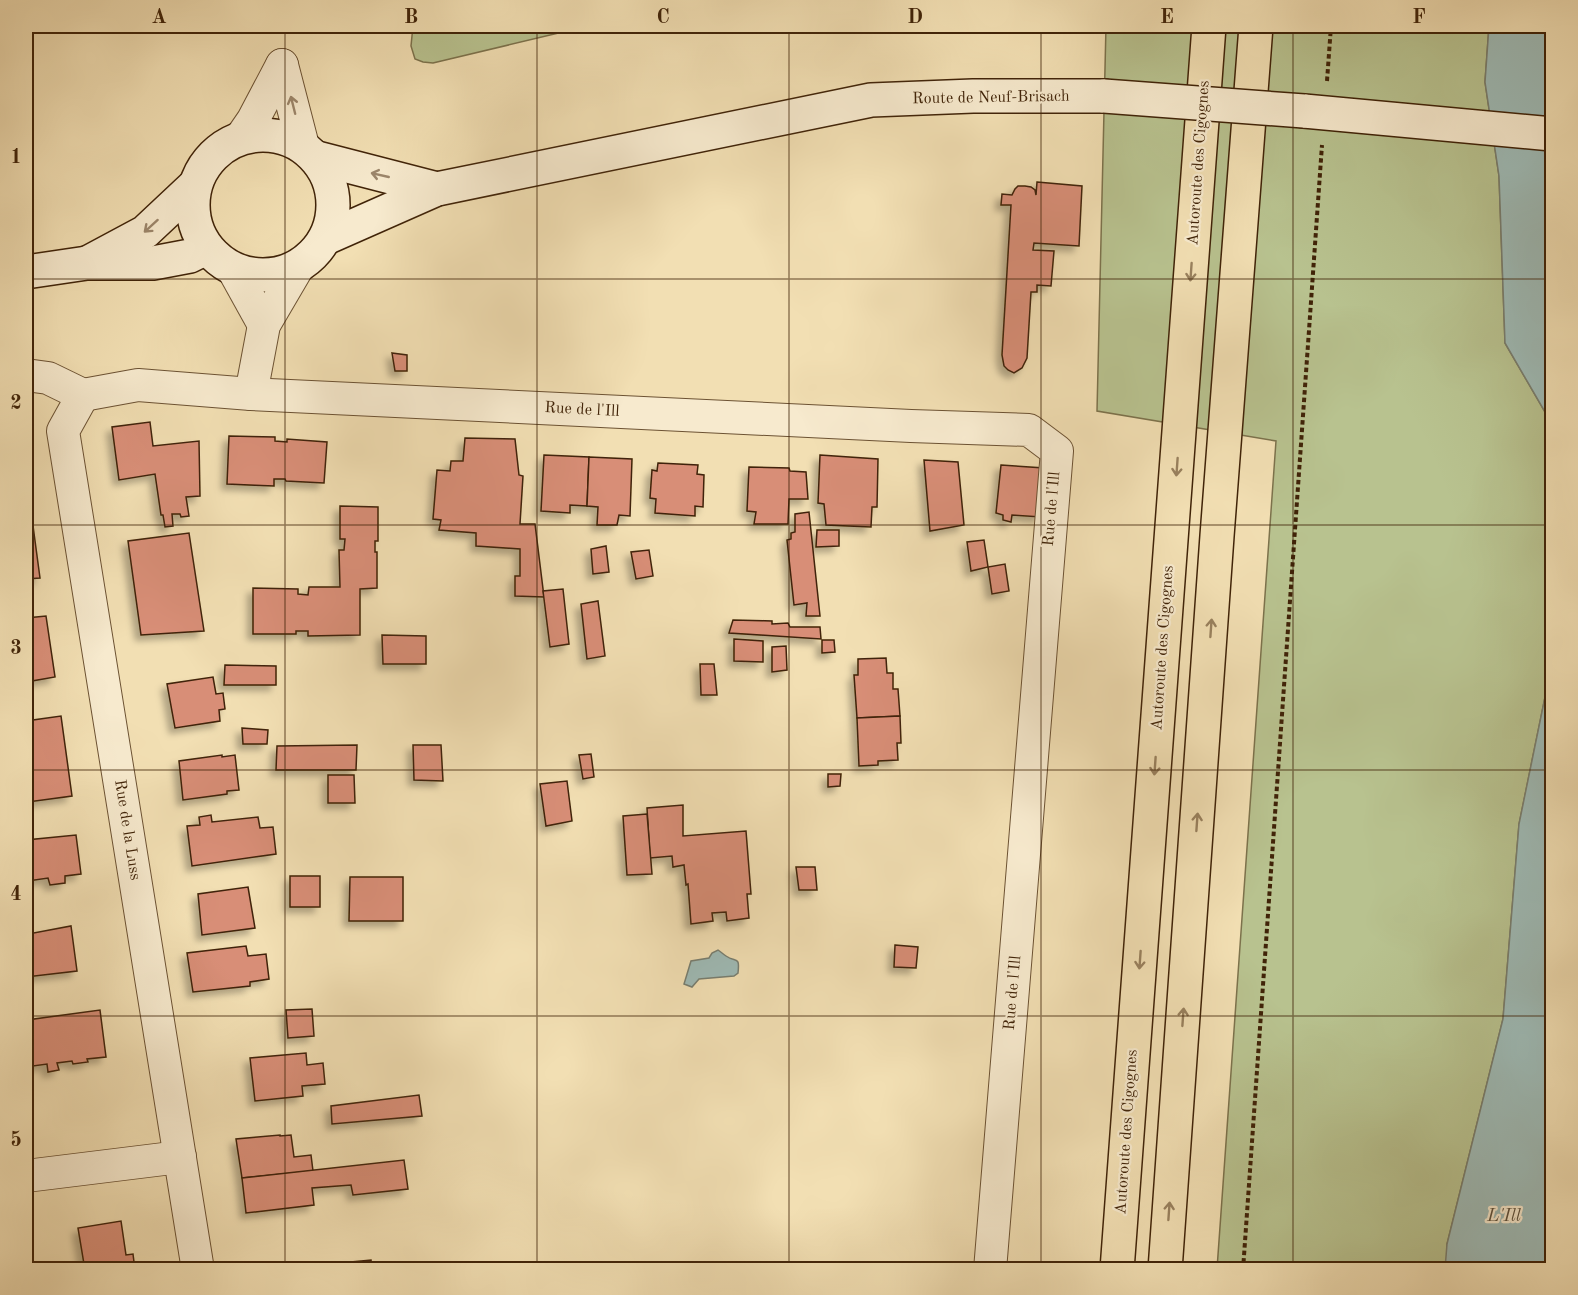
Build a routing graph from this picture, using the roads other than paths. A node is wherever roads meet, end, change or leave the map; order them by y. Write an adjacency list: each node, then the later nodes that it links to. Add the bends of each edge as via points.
1 (1209, 26): 22 (highway, Autoroute des Cigognes, one-way to 22)
2 (1256, 26): 23 (highway, one-way to 2)
3 (1552, 134): 7 (main road, Route de Neuf-Brisach, bridge, via 1104,96 871,100)
4 (242, 136): 5 (main road, via 273,134); 5 (street, one-way to 4, via 282,65); 6 (main road, via 211,155)
5 (310, 152): 7 (main road, Route de Neuf-Brisach, one-way to 5); 8 (main road, via 334,196)
6 (194, 186): 9 (main road, via 193,218); 10 (main road, one-way to 10, via 145,232)
7 (437, 189): 8 (main road, Route de Neuf-Brisach)
8 (326, 238): 11 (main road)
9 (206, 248): 10 (main road, via 153,263); 12 (main road)
10 (87, 263): 13 (main road)
11 (298, 267): 12 (main road, via 266,276); 14 (street)
12 (233, 270): 14 (street)
13 (26, 272)
14 (264, 325): 16 (street)
15 (26, 375): 17 (street, via 48,378)
16 (251, 394): 17 (street, Rue de l'Ill, via 138,385); 21 (street, Rue de l'Ill, via 1029,430 1057,451)
17 (82, 395): 18 (street, Rue de la Luss, via 63,431)
18 (180, 1156): 19 (street); 20 (street, Rue de la Luss)
19 (26, 1176)
20 (198, 1269)
21 (990, 1269)
22 (1117, 1269)
23 (1165, 1269)

